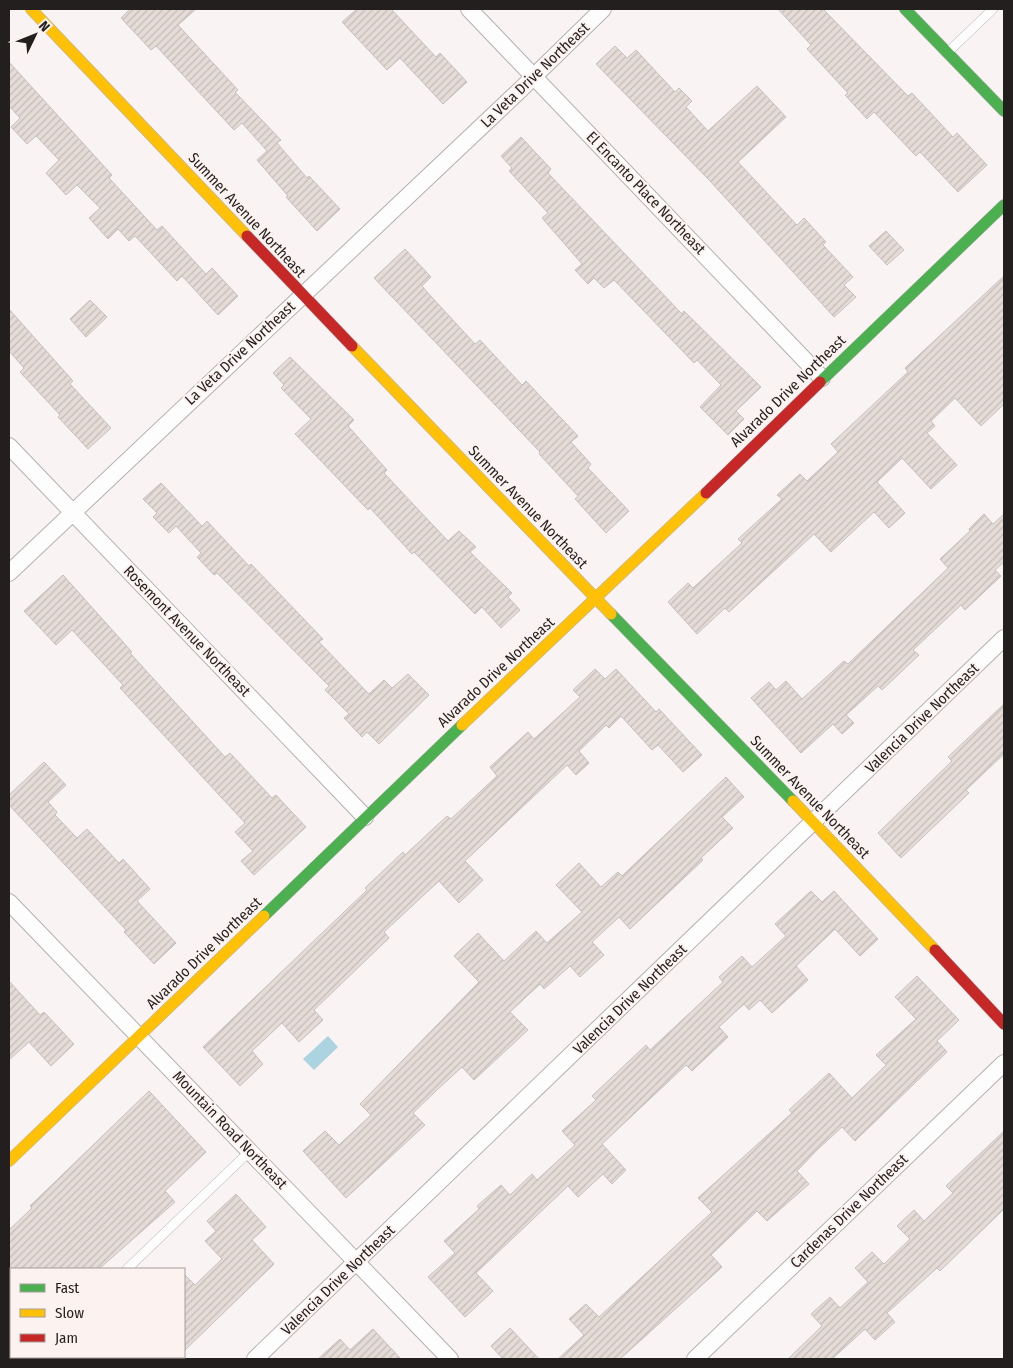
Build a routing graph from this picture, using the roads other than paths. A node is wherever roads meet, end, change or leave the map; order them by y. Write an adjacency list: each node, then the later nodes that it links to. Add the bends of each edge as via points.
1 (31, 9): 10 (street, Summer Avenue Northeast)
2 (469, 9): 7 (street, El Encanto Place Northeast)
3 (602, 9): 7 (street, La Veta Drive Northeast)
4 (905, 9): 6 (street)
5 (993, 9): 6 (lane)
6 (948, 52): 8 (street)
7 (534, 76): 10 (street, La Veta Drive Northeast); 11 (street, El Encanto Place Northeast)
8 (1004, 111)
9 (1004, 205): 11 (street, Alvarado Drive Northeast)
10 (302, 295): 13 (street, La Veta Drive Northeast); 15 (street, Summer Avenue Northeast)
11 (822, 378): 15 (street, Alvarado Drive Northeast)
12 (9, 446): 13 (street, Rosemont Avenue Northeast)
13 (71, 511): 14 (street, La Veta Drive Northeast); 17 (street, Rosemont Avenue Northeast)
14 (9, 573)
15 (596, 599): 17 (street, Alvarado Drive Northeast); 18 (street, Summer Avenue Northeast)
16 (1004, 638): 18 (street, Valencia Drive Northeast)
17 (365, 817): 21 (street, Alvarado Drive Northeast)
18 (814, 823): 20 (street, Summer Avenue Northeast); 25 (street, Valencia Drive Northeast)
19 (9, 902): 21 (street, Mountain Road Northeast)
20 (1004, 1024)
21 (139, 1038): 23 (street, Mountain Road Northeast); 24 (street, Alvarado Drive Northeast)
22 (1004, 1063): 29 (street, Cardenas Drive Northeast)
23 (250, 1151): 25 (street, Mountain Road Northeast); 26 (lane)
24 (9, 1161)
25 (358, 1261): 27 (street, Valencia Drive Northeast); 28 (street, Mountain Road Northeast)
26 (128, 1268)
27 (255, 1359)
28 (450, 1359)
29 (695, 1359)

